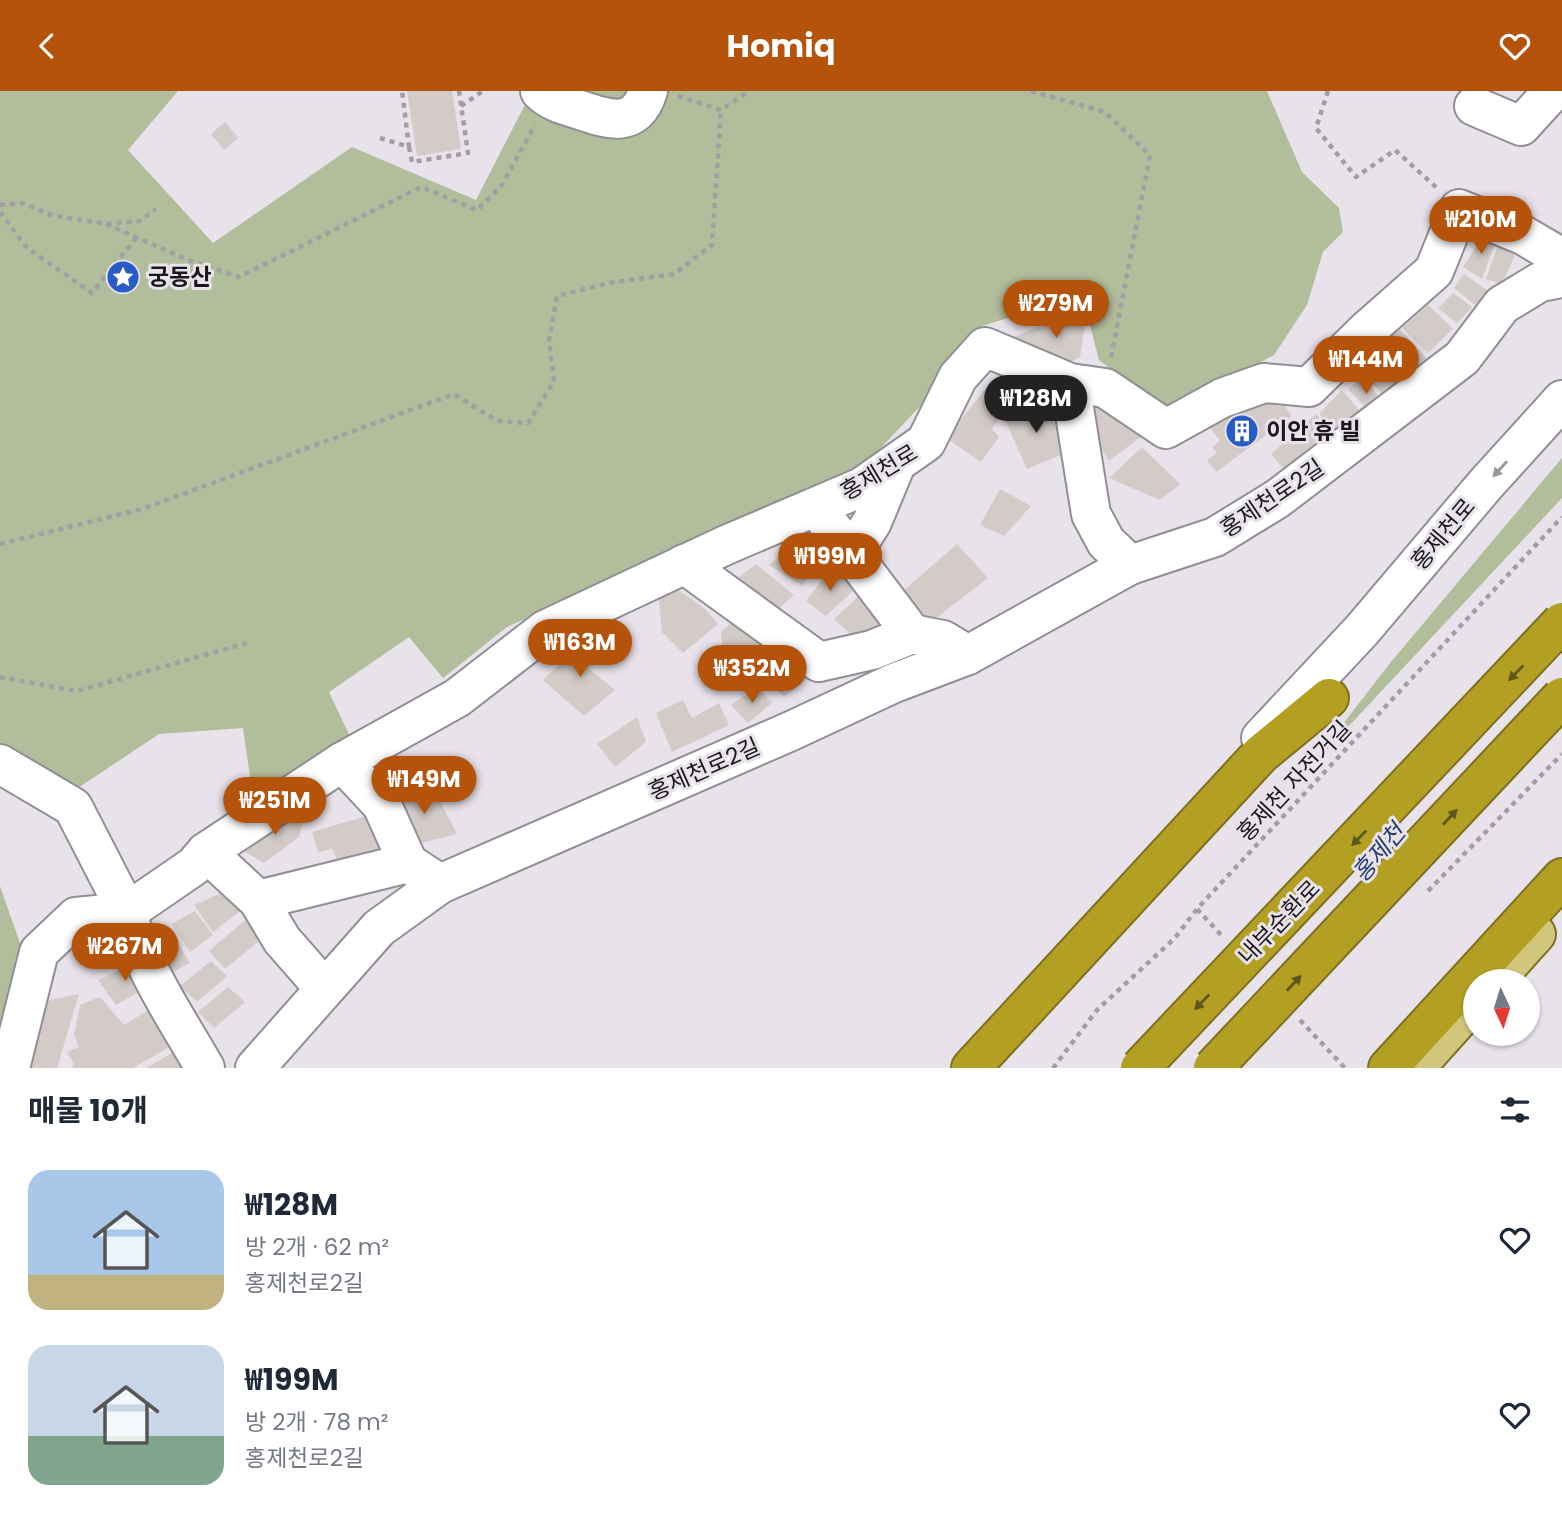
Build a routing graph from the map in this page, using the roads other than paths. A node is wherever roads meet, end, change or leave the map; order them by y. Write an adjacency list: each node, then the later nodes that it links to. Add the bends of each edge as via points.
1 (1553, 91): 4 (street, via 1521,126)
2 (662, 93): 3 (street, via 630,117 610,120)
3 (544, 95)
4 (1474, 106)
5 (1562, 258): 7 (street, 홍제천로, via 1523,235 1459,209 1434,271 1309,387 1264,383 1222,398 1166,429)
6 (1562, 278): 14 (street, 홍제천로2길, via 1541,282 1502,305 1462,358 1278,499 1215,537)
7 (1087, 386): 10 (street, 홍제천로, via 985,347 958,377 926,442); 14 (street, via 1091,514 1106,542)
8 (1562, 400): 35 (street, 홍제천로, one-way to 35, via 1362,630)
9 (1562, 428): 19 (street, 홍제천로, via 1454,563)
10 (896, 464): 11 (street, 홍제천로, via 862,487); 12 (street, via 872,522)
11 (816, 507): 12 (street); 13 (street, 홍제천로)
12 (851, 555): 16 (street)
13 (684, 564): 16 (street, via 819,662 872,650); 20 (street, 홍제천로, via 545,630 457,698)
14 (1130, 565): 17 (street, 홍제천로2길)
15 (1562, 622): 38 (highway, 내부순환로, one-way to 38, bridge)
16 (912, 634): 17 (street, via 943,640)
17 (968, 655): 25 (street, 홍제천로2길, via 894,683)
18 (1562, 697): 39 (highway, one-way to 18, bridge)
19 (1329, 698): 36 (highway, via 1261,754); 37 (street, 홍제천로)
20 (342, 762): 22 (street, 홍제천로); 23 (street, via 382,805)
21 (0, 764): 28 (street, via 73,807)
22 (206, 852): 26 (street); 28 (street, 홍제천로, via 194,866)
23 (408, 863): 25 (street); 26 (street)
24 (1562, 878): 40 (highway)
25 (440, 884): 30 (street, 홍제천로2길, via 379,928)
26 (258, 900): 30 (street, via 282,940)
27 (1562, 906): 29 (main road)
28 (127, 912): 32 (street, 홍제천로, via 76,917 39,953); 33 (street, via 162,992)
29 (1505, 969)
30 (324, 988): 34 (street, 홍제천로2길)
31 (1463, 1015): 41 (main road)
32 (10, 1068)
33 (205, 1068)
34 (255, 1068)
35 (952, 1068)
36 (971, 1068)
37 (996, 1068)
38 (1140, 1068)
39 (1213, 1068)
40 (1388, 1068)
41 (1415, 1068)

